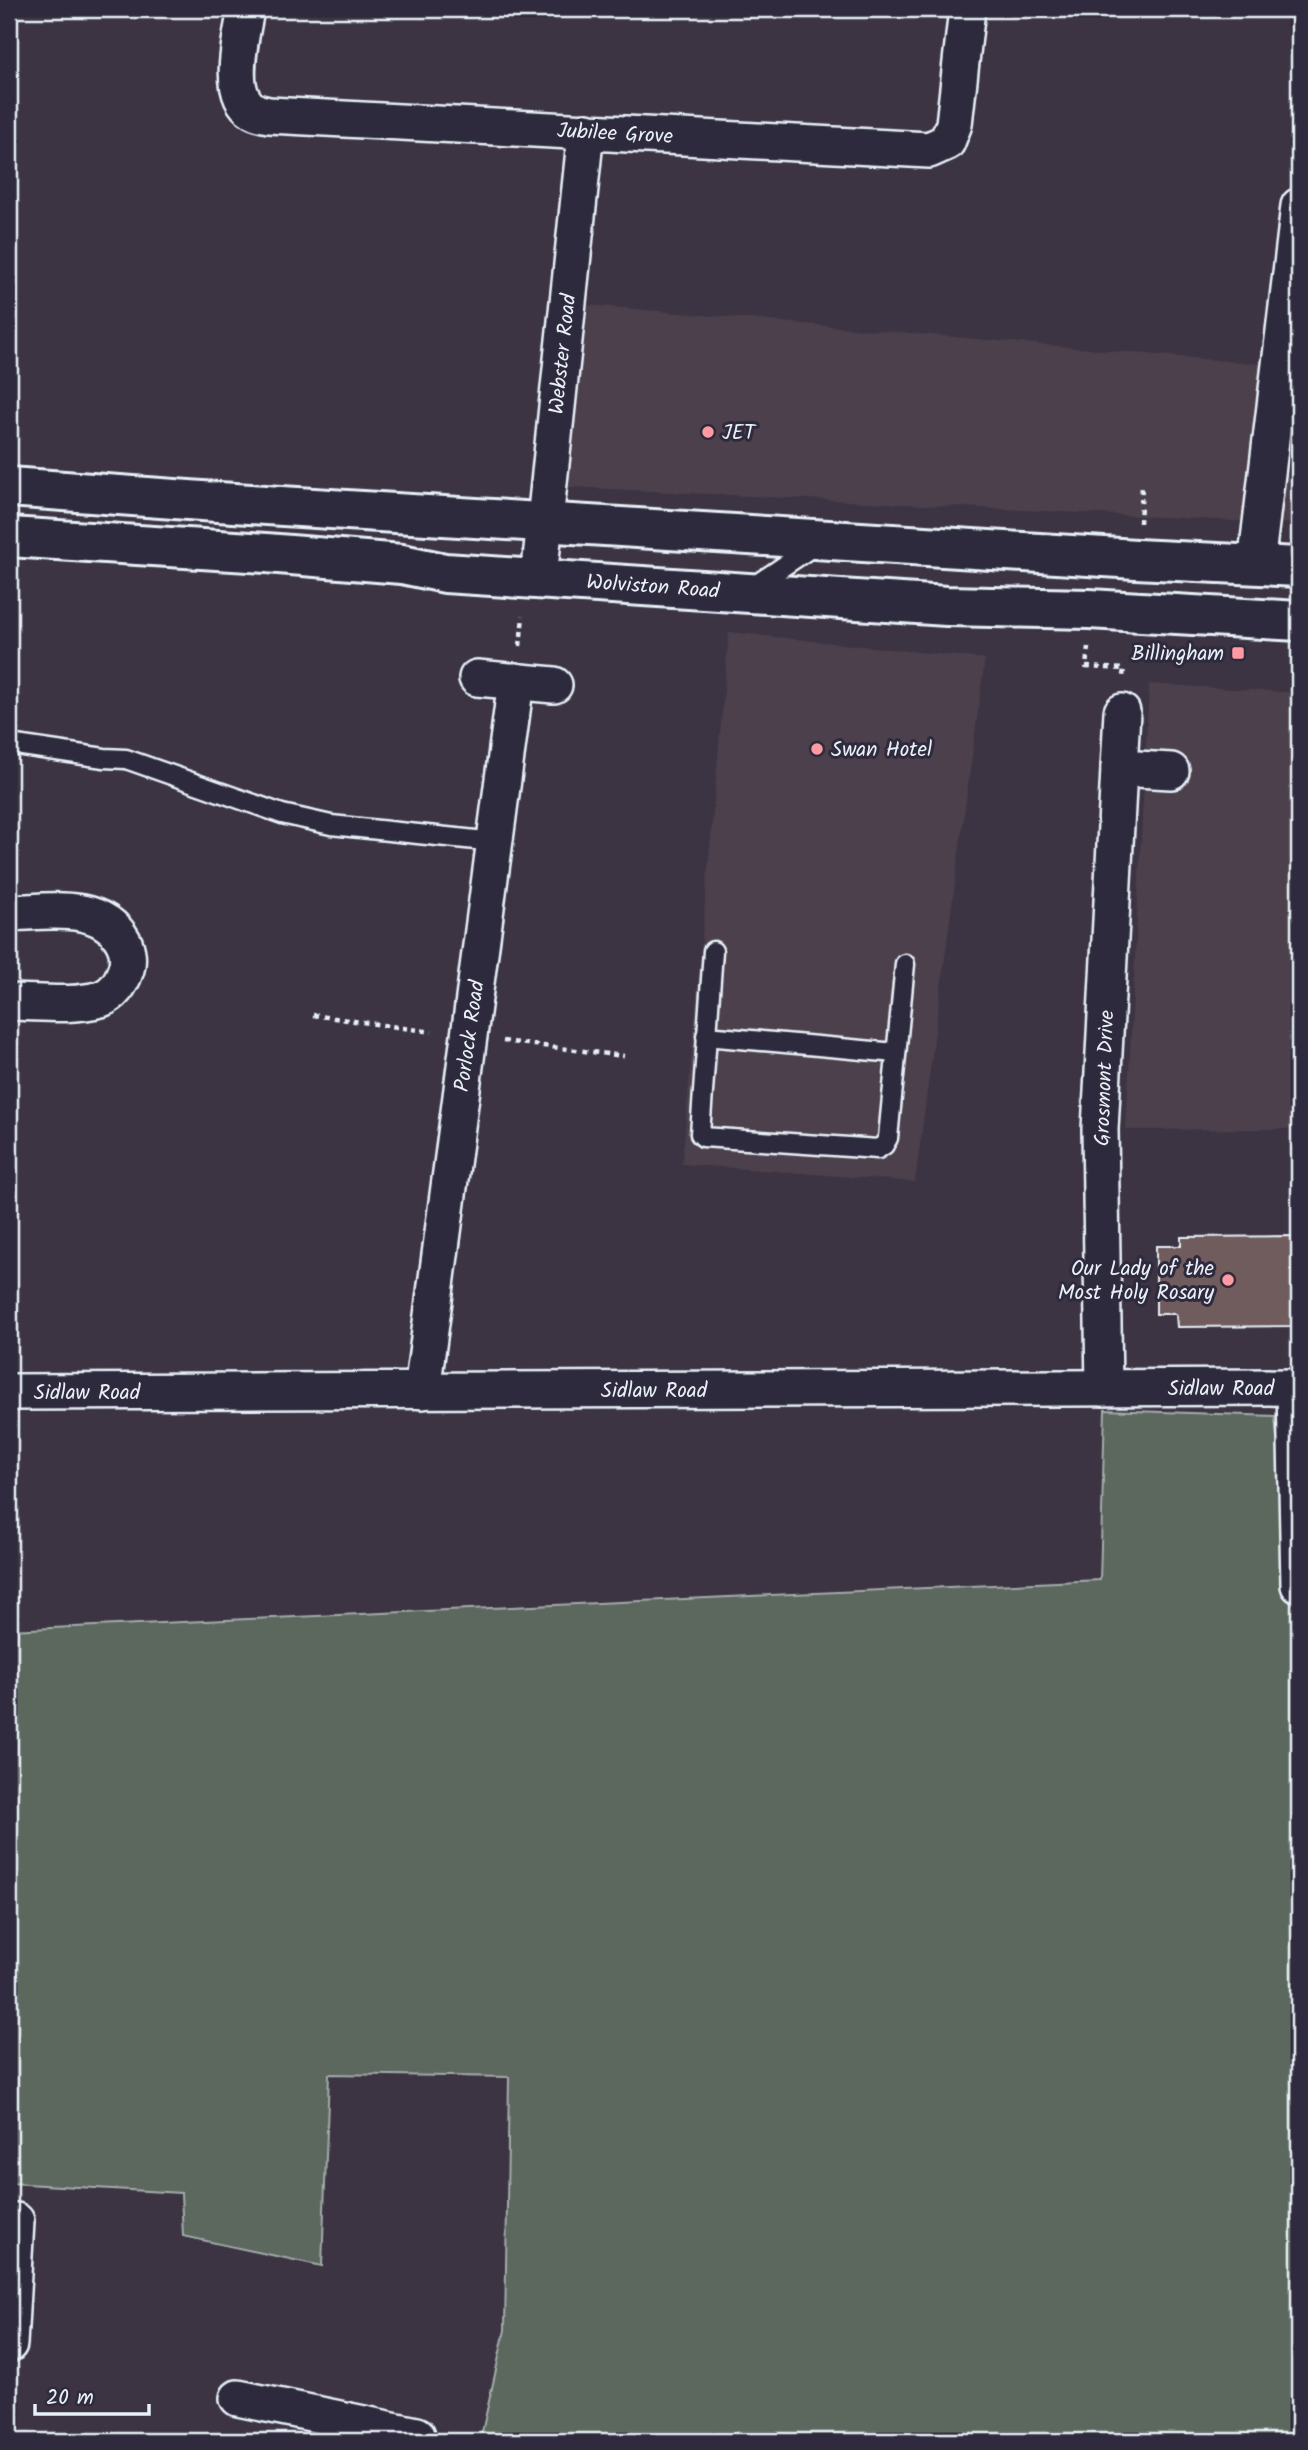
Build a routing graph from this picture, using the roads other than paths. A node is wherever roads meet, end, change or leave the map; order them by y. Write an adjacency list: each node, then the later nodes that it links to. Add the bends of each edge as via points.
1 (246, 9): 3 (street, Jubilee Grove, via 236,74 241,96 253,110 270,115)
2 (967, 9): 3 (street, Jubilee Grove, via 954,124 947,142 929,150)
3 (586, 131): 6 (street, Webster Road)
4 (1299, 206): 9 (street)
5 (9, 487): 6 (street)
6 (544, 522): 8 (street); 11 (street, Webster Road)
7 (9, 537): 11 (street, Wolviston Road, via 266,552 402,564 445,573)
8 (824, 540): 9 (street); 12 (lane)
9 (1256, 565): 10 (street); 13 (street)
10 (1299, 566)
11 (533, 577): 12 (street, Wolviston Road)
12 (743, 593): 13 (street, Wolviston Road)
13 (1251, 619): 14 (street, Wolviston Road)
14 (1299, 621)
15 (477, 678): 16 (street)
16 (516, 681): 17 (street); 22 (street, Porlock Road)
17 (554, 685)
18 (1122, 712): 20 (street, Grosmont Drive)
19 (9, 744): 22 (lane, via 126,758 282,814 331,825)
20 (1119, 768): 21 (street); 30 (street, Grosmont Drive, via 1100,1129)
21 (1171, 771)
22 (495, 842): 31 (street, Porlock Road)
23 (9, 913): 26 (street, via 79,912 99,917 115,928 125,944 128,964 121,984 104,998 78,1003)
24 (713, 951): 27 (lane)
25 (905, 964): 28 (lane)
26 (9, 1002)
27 (706, 1036): 28 (lane); 28 (lane, via 698,1131 704,1137 878,1149 888,1138)
28 (896, 1053)
29 (1297, 1387): 30 (street, Sidlaw Road); 33 (street)
30 (1104, 1388): 31 (street, Sidlaw Road)
31 (422, 1391): 32 (street, Sidlaw Road)
32 (9, 1392)
33 (1299, 1585)
34 (16, 2221): 35 (street)
35 (9, 2340)
36 (238, 2399): 37 (street)
37 (314, 2428): 38 (street)
38 (417, 2435)

